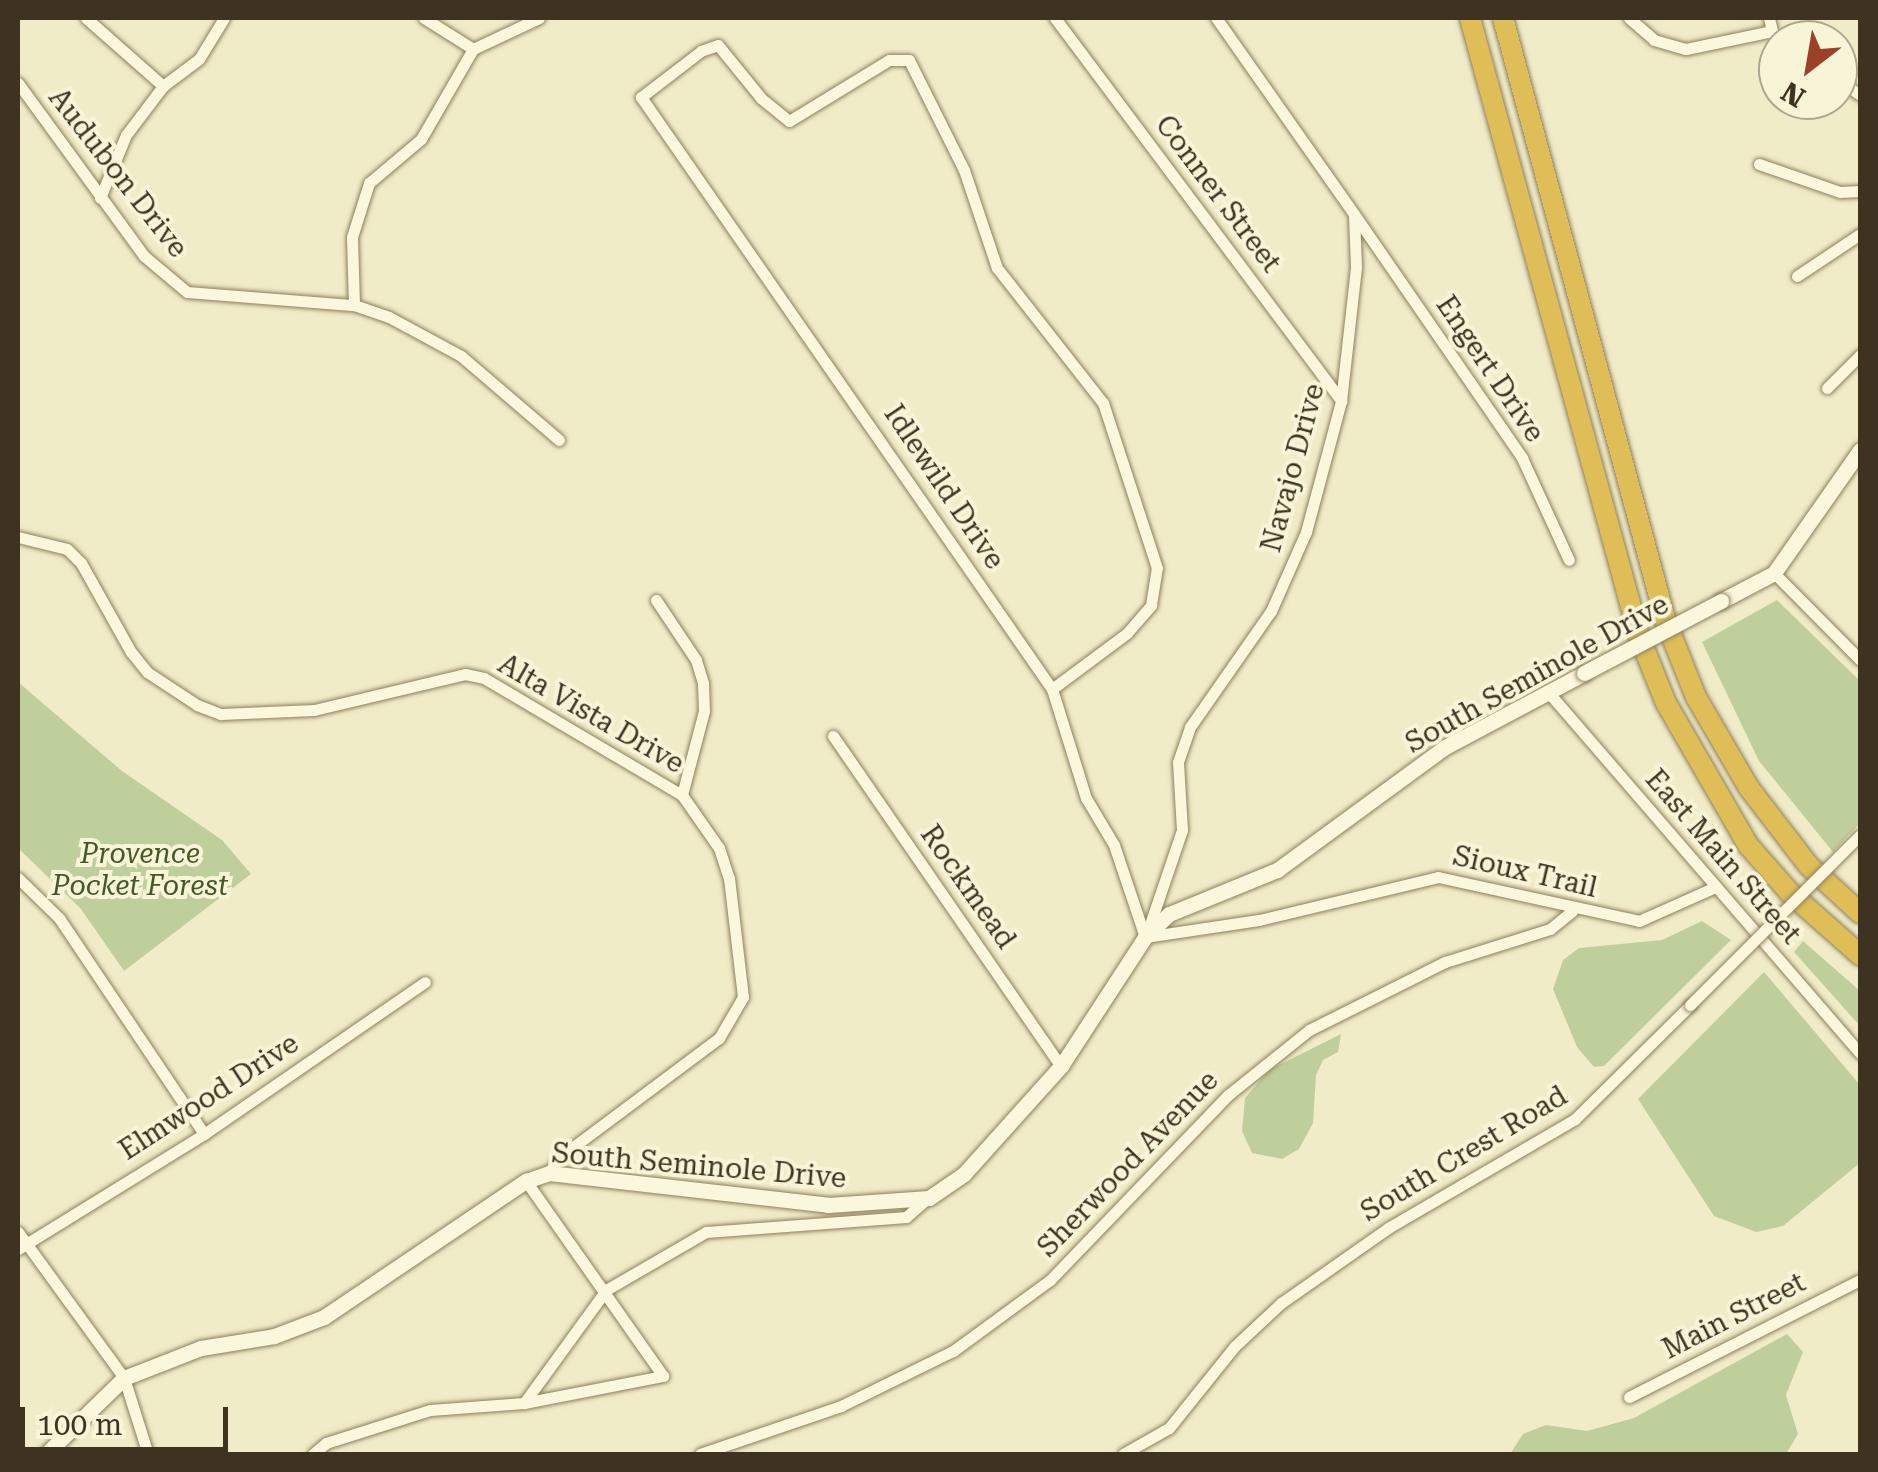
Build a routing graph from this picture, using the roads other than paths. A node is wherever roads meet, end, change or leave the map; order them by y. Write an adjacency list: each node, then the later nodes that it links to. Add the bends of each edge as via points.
1 (86, 18): 13 (street)
2 (224, 18): 13 (street, via 199,59)
3 (424, 18): 11 (street)
4 (539, 18): 11 (street)
5 (1055, 18): 23 (street, Conner Street)
6 (1216, 18): 17 (street)
7 (1470, 18): 41 (highway, via 1639,636 1666,702 1748,844 1790,893)
8 (1503, 18): 39 (highway, via 1666,622 1696,697 1748,788 1808,865)
9 (1628, 18): 10 (street, via 1654,40 1686,49)
10 (1758, 35)
11 (473, 49): 20 (street, via 421,139 369,183 358,204 350,271)
12 (18, 82): 16 (street, Audubon Drive)
13 (163, 86): 16 (street, via 126,135)
14 (1759, 164): 15 (street, via 1840,192)
15 (1860, 192)
16 (100, 198): 20 (street, Audubon Drive, via 144,256 187,292)
17 (1354, 214): 23 (street, Navajo Drive, via 1356,267); 27 (street, Engert Drive, via 1522,458)
18 (1860, 234): 19 (street)
19 (1797, 276)
20 (354, 305): 24 (street, Audubon Drive, via 461,356)
21 (1860, 355): 22 (street)
22 (1828, 388)
23 (1341, 401): 40 (street, Navajo Drive, via 1292,569 1190,727 1178,762 1182,830)
24 (559, 440)
25 (1860, 450): 28 (street, South Seminole Drive)
26 (18, 536): 34 (street, Alta Vista Drive, via 66,549 147,672 222,714 314,710 464,674 484,678)
27 (1569, 560)
28 (1774, 573): 30 (street); 32 (street, South Seminole Drive, bridge)
29 (656, 600): 34 (street, via 696,660 703,683 704,711)
30 (1860, 660)
31 (1052, 688): 31 (street, Idlewild Drive, via 1128,634 1151,605 1156,568 1103,403 997,268 964,170 920,73 908,60 889,60 789,121 718,44 657,78 641,97); 40 (street, Idlewild Drive, via 1086,798 1114,846)
32 (1550, 693): 37 (street, East Main Street); 40 (street, South Seminole Drive, via 1445,747 1277,870 1168,914)
33 (833, 736): 44 (street, Rockmead)
34 (682, 795): 46 (street, Alta Vista Drive, via 719,848 729,878 743,997 719,1038 560,1158)
35 (1860, 835): 60 (street, South Crest Road, bridge, via 1575,1118 1388,1228 1280,1303 1235,1346 1170,1428)
36 (18, 878): 45 (street, via 59,918)
37 (1714, 888): 38 (street, Sioux Trail, via 1639,921); 43 (street, East Main Street)
38 (1572, 910): 40 (street, Sioux Trail, via 1438,876 1259,920); 55 (street, Sherwood Avenue, via 1550,930 1445,962 1308,1030 1228,1095 1050,1280 953,1351 841,1406)
39 (1860, 913)
40 (1145, 937): 44 (street, South Seminole Drive)
41 (1860, 954)
42 (425, 982): 45 (street, Elmwood Drive)
43 (1860, 1053)
44 (1061, 1066): 48 (street, South Seminole Drive, via 964,1174)
45 (204, 1134): 49 (street, Elmwood Drive)
46 (549, 1174): 47 (street, South Seminole Drive); 48 (street, South Seminole Drive, via 828,1205)
47 (526, 1181): 51 (street); 52 (street, South Seminole Drive, via 324,1317 274,1336 201,1348)
48 (929, 1198): 51 (street, via 906,1217 706,1232)
49 (20, 1242): 52 (street)
50 (1860, 1280): 53 (street, Main Street)
51 (606, 1290): 54 (street); 54 (street, via 663,1376)
52 (124, 1378): 56 (street, South Seminole Drive); 57 (street)
53 (1629, 1397)
54 (524, 1404): 58 (street, via 430,1410 326,1442)
55 (716, 1453): 59 (street, Sherwood Avenue)
56 (46, 1454)
57 (148, 1454)
58 (313, 1454)
59 (700, 1454)
60 (1123, 1454)

